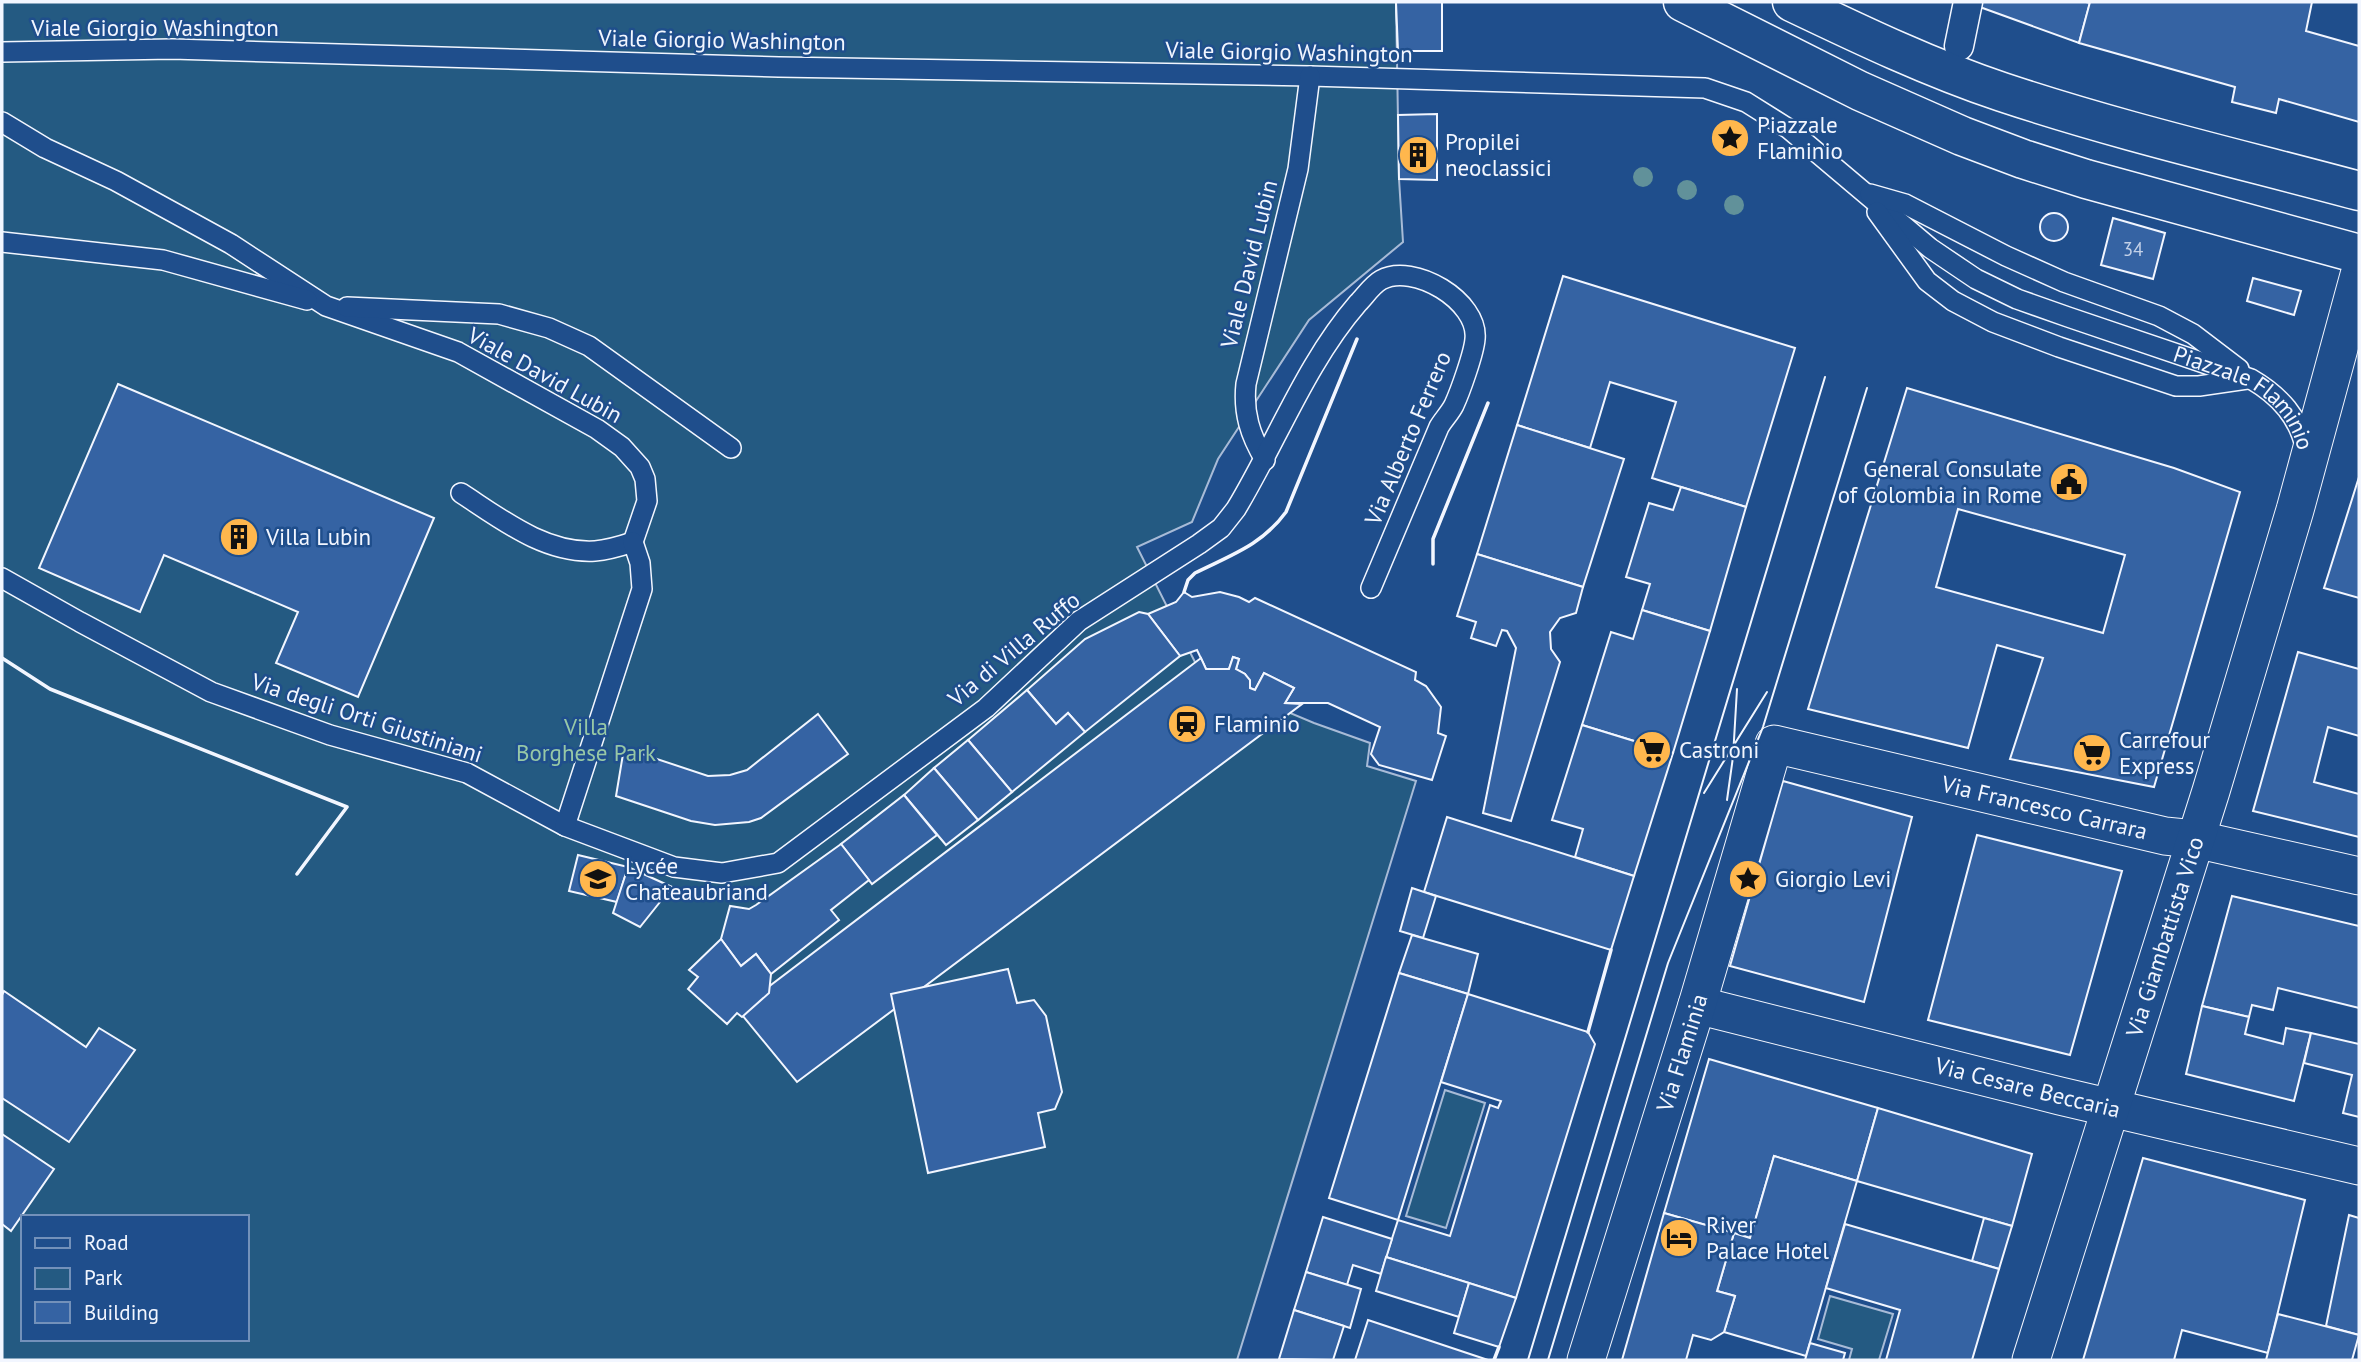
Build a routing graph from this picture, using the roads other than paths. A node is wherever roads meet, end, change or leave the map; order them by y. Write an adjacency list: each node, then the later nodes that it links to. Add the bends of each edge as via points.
1 (1683, 2): 12 (main road, via 1860,91 2023,159)
2 (1792, 2): 10 (main road, via 1999,91)
3 (1968, 2): 4 (street)
4 (1959, 46)
5 (2, 52): 6 (lane, Viale Giorgio Washington, via 172,49 779,67)
6 (1310, 76): 7 (lane, Viale Giorgio Washington); 18 (lane, Viale David Lubin, via 1298,169 1244,400 1248,428)
7 (1441, 81): 9 (lane, Piazzale Flaminio, via 1690,86 1718,91 1746,102 1789,129)
8 (2, 122): 15 (lane, Viale David Lubin, via 231,244)
9 (1862, 191): 16 (lane, via 1905,204 2064,282 2159,316 2208,345); 16 (lane, Piazzale Flaminio, via 1930,248 1998,290); 16 (lane, via 1927,281 1976,314 2176,386)
10 (2355, 193)
11 (2, 242): 15 (lane, Viale David Lubin, via 163,260)
12 (2359, 254)
13 (2359, 275): 19 (street, Piazzale Flaminio)
14 (1389, 278): 18 (lane, Via di Villa Ruffo, via 1369,291 1342,324); 24 (lane, Via Alberto Ferrero, via 1414,277 1441,288 1466,311 1475,340 1454,406 1438,427)
15 (326, 306): 17 (lane, Viale David Lubin, via 499,314 549,328 589,346); 22 (lane, Viale David Lubin, via 458,352 622,447 640,467 648,491)
16 (2251, 379): 19 (lane, Piazzale Flaminio, via 2291,412)
17 (731, 448)
18 (1265, 460): 26 (lane, Via di Villa Ruffo, via 1221,528 1079,621 986,708 778,863 722,873 674,867)
19 (2309, 461): 21 (street, Piazzale Flaminio)
20 (461, 493): 22 (lane, via 505,523 551,543 594,551)
21 (2295, 510): 27 (street, Via Giambattista Vico)
22 (633, 542): 26 (lane, via 642,589)
23 (2, 578): 26 (lane, Via degli Orti Giustiniani, via 211,692 330,735 467,774)
24 (1371, 588)
25 (1774, 744): 27 (street, Via Francesco Carrara, via 2165,836); 29 (street, Via Flaminia)
26 (565, 825)
27 (2195, 839): 28 (street, Via Francesco Carrara); 30 (street, Via Giambattista Vico)
28 (2359, 876)
29 (1696, 1005): 30 (street, Via Cesare Beccaria); 32 (street, Via Flaminia)
30 (2111, 1108): 31 (street, Via Cesare Beccaria); 33 (street, Via Giambattista Vico)
31 (2359, 1166)
32 (1587, 1360)
33 (2031, 1360)

